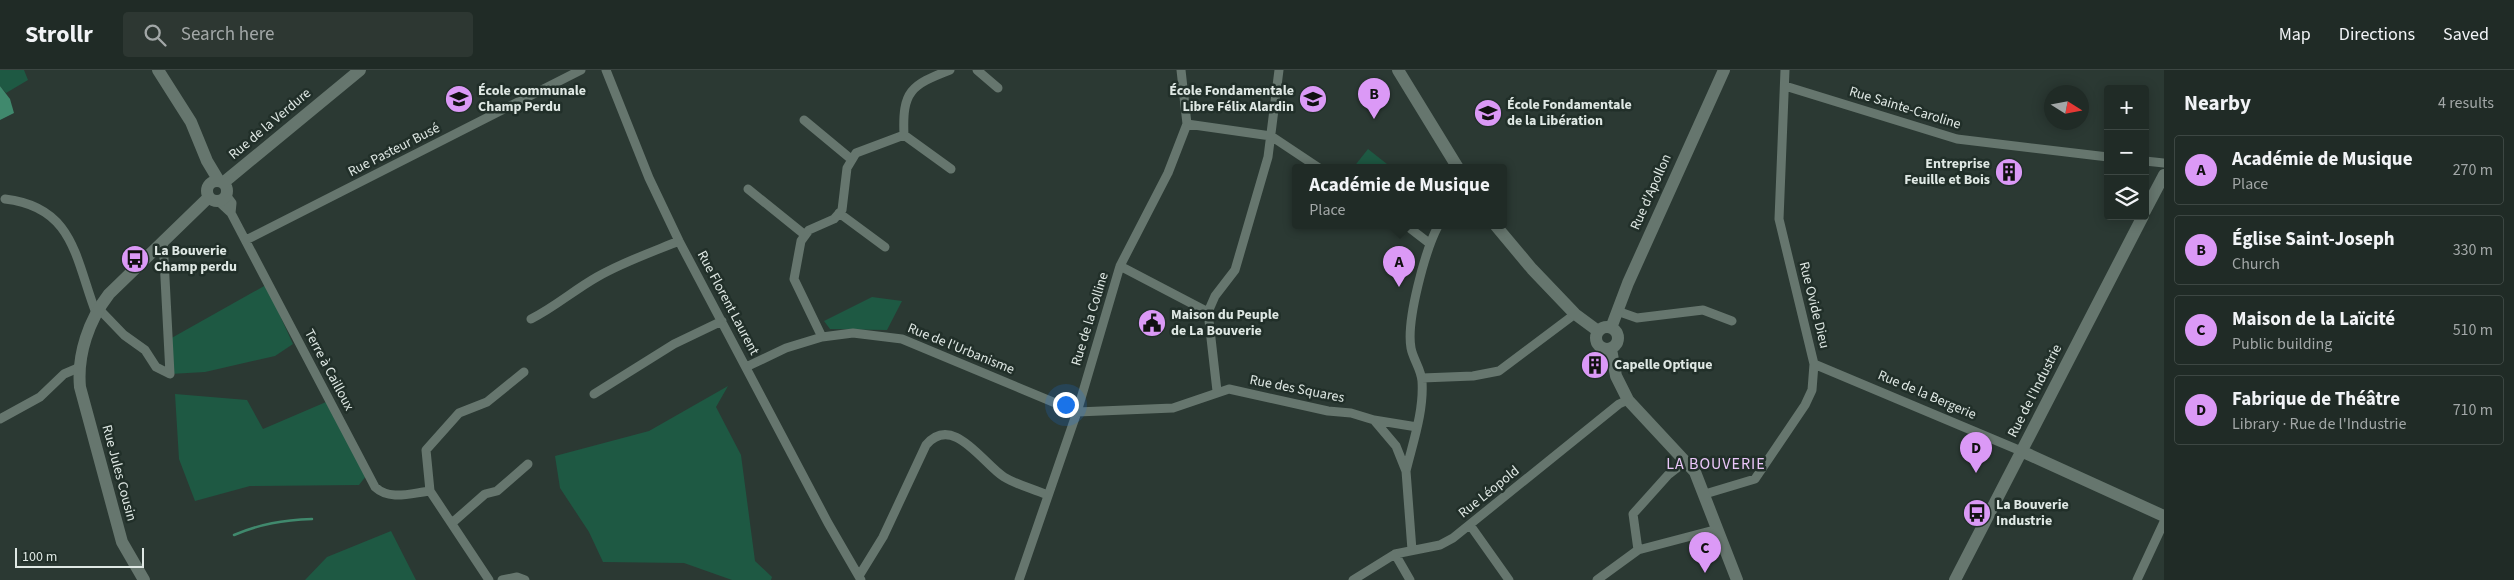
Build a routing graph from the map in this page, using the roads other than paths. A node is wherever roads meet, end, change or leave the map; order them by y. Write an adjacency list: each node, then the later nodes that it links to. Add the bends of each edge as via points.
1 (158, 70): 27 (street, via 191,122)
2 (360, 70): 27 (street, Rue de la Verdure)
3 (581, 70): 37 (street, Rue Pasteur Busé)
4 (606, 70): 38 (street, Rue Florent Laurent, via 649,178)
5 (950, 70): 16 (street, via 910,91)
6 (976, 70): 13 (street)
7 (1181, 70): 15 (street, Rue de la Colline)
8 (1279, 70): 17 (street)
9 (1398, 70): 23 (street)
10 (1724, 70): 43 (street, Rue d'Apollon)
11 (1785, 70): 12 (street, Rue Ovide Dieu)
12 (1785, 86): 18 (street, Rue Sainte-Caroline, via 1958,140); 53 (street, Rue Ovide Dieu, via 1779,219)
13 (998, 88)
14 (804, 120): 19 (street)
15 (1187, 124): 17 (street); 41 (street, Rue de la Colline, via 1168,173)
16 (904, 135): 19 (street, via 856,153); 24 (street)
17 (1271, 136): 22 (street); 44 (street, via 1236,270 1215,296)
18 (2104, 157)
19 (852, 159): 30 (street, via 847,168)
20 (2149, 161): 21 (street)
21 (2164, 163)
22 (1313, 164)
23 (1456, 164)
24 (951, 169)
25 (2164, 175): 29 (street)
26 (748, 189): 35 (street)
27 (217, 190): 36 (street, Rue Jules Cousin); 37 (street, Terre à Cailloux, via 232,203 231,213)
28 (5, 199): 42 (street, via 26,201 47,212 62,226 73,245)
29 (2149, 203)
30 (839, 213): 35 (street, via 834,219 808,230); 40 (street)
31 (2141, 220): 65 (street, Rue de l'Industrie)
32 (1411, 229): 39 (street)
33 (1436, 229): 39 (street)
34 (1499, 229): 45 (street)
35 (805, 235): 51 (street, via 794,278)
36 (163, 240): 42 (street, Rue Jules Cousin); 42 (street, via 170,374 156,367 145,350)
37 (246, 240): 69 (street, Terre à Cailloux, via 375,487 391,496)
38 (679, 241): 46 (street, via 616,266); 47 (street, Rue Florent Laurent)
39 (1429, 243): 57 (street, via 1411,321 1410,348)
40 (885, 247)
41 (1120, 266): 44 (street); 61 (street, Rue de la Colline)
42 (97, 310): 55 (street, Rue Jules Cousin)
43 (1617, 311): 48 (street, via 1637,318 1703,310); 49 (street, Rue d'Apollon)
44 (1208, 312): 58 (street)
45 (1575, 314): 50 (street); 57 (street, via 1498,371 1473,376)
46 (532, 319)
47 (722, 321): 54 (street, Rue Florent Laurent); 59 (street, via 674,344)
48 (1732, 321)
49 (1611, 328): 50 (street, via 1604,327); 52 (street, via 1618,338 1616,346)
50 (1598, 331): 52 (street, via 1597,344 1603,349)
51 (822, 336): 54 (street, Rue de l'Urbanisme); 61 (street, Rue de l'Urbanisme, via 853,333 902,339)
52 (1611, 349): 60 (street, via 1616,376)
53 (1814, 364): 65 (street, Rue de la Bergerie); 70 (street, Rue Ovide Dieu, via 1812,390 1805,405 1755,479)
54 (746, 367): 80 (street, Rue Florent Laurent)
55 (78, 368): 62 (street, via 64,374 40,397); 81 (street, Rue Jules Cousin, via 80,387 122,542)
56 (524, 372): 69 (street, via 487,402 459,413 426,450)
57 (1422, 378): 64 (street)
58 (1217, 391): 61 (street, Rue des Squares, via 1173,408); 63 (street, Rue des Squares, via 1228,389)
59 (594, 394)
60 (1628, 400): 66 (street); 75 (street, Rue Léopold)
61 (1076, 412): 71 (street, Rue de la Colline)
62 (0, 420)
63 (1374, 420): 64 (street, Rue des Squares); 68 (street, via 1396,446)
64 (1417, 427): 68 (street)
65 (2021, 451): 72 (street, Rue de la Bergerie); 91 (street, Rue de l'Industrie)
66 (1686, 460): 70 (street); 78 (street, via 1633,514)
67 (528, 464): 74 (street, via 498,492 485,494)
68 (1406, 471): 77 (street)
69 (430, 491): 74 (street)
70 (1705, 494): 76 (street)
71 (1047, 495): 80 (street, via 1004,477 961,440 941,434 926,445 883,538); 85 (street, Rue de la Colline)
72 (2164, 516)
73 (2164, 522): 92 (street)
74 (452, 523): 82 (street)
75 (1470, 525): 77 (street, Rue Léopold, via 1442,544); 88 (street)
76 (1718, 530): 78 (street); 90 (street)
77 (1412, 550): 79 (street, Rue Léopold)
78 (1638, 550): 89 (street)
79 (1395, 554): 86 (street, Rue Léopold); 87 (street)
80 (860, 578)
81 (144, 580)
82 (489, 580)
83 (502, 580): 84 (street, via 517,577)
84 (525, 580)
85 (1019, 580)
86 (1353, 580)
87 (1410, 580)
88 (1509, 580)
89 (1597, 580)
90 (1736, 580)
91 (1955, 580)
92 (2137, 580)

